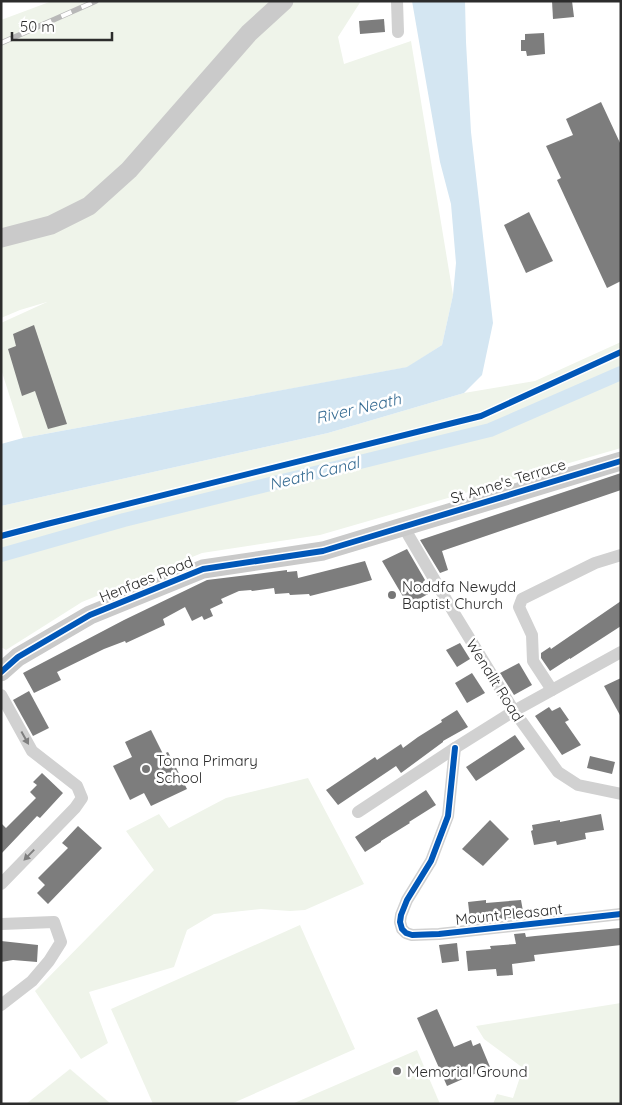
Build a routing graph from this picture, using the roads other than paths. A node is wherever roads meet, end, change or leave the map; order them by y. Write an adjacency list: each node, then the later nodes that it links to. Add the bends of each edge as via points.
1 (284, 1): 4 (main road, via 250,33 130,170 89,206 51,225)
2 (397, 1): 3 (street)
3 (398, 32)
4 (1, 238)
5 (621, 461): 6 (main road, St Anne's Terrace)
6 (403, 526): 9 (main road, Henfaes Road, via 323,551 203,569 90,615 18,657); 12 (street, Wenallt Road)
7 (621, 554): 10 (street, via 595,563 522,599 519,607 532,635 533,661)
8 (621, 652): 10 (street)
9 (1, 672)
10 (552, 690): 12 (street)
11 (1, 695): 16 (street, one-way to 16, via 32,750 77,786 82,798)
12 (514, 711): 13 (street); 14 (street, Wenallt Road, via 558,772 578,786)
13 (455, 748): 15 (street); 17 (street, Mount Pleasant, via 448,816 431,861 404,907 400,922 402,929 412,935 439,934)
14 (621, 794)
15 (358, 812)
16 (1, 884)
17 (621, 914)
18 (1, 924): 19 (street, via 54,922 61,942 32,981)
19 (1, 1006)

